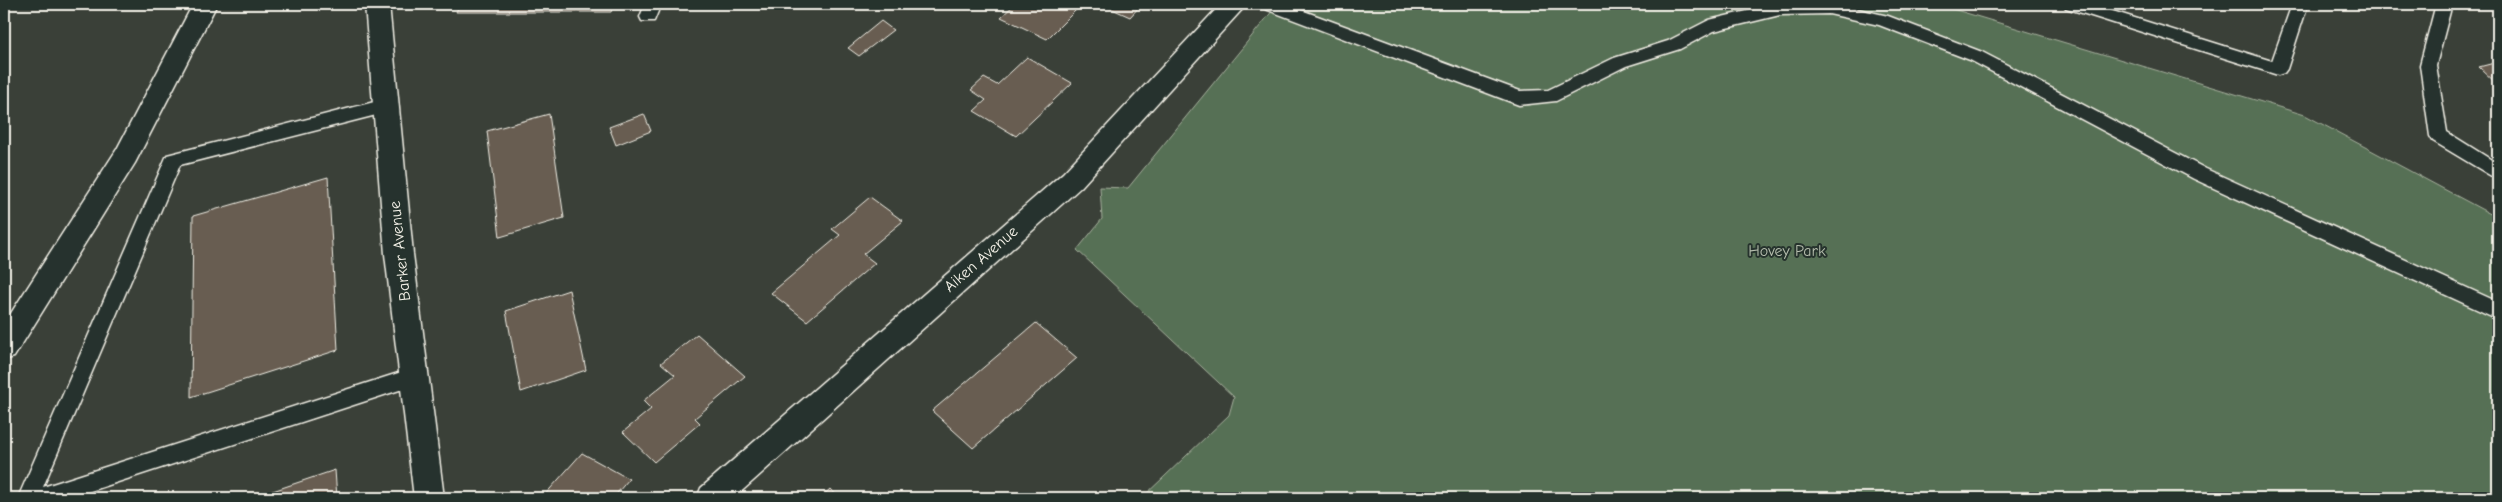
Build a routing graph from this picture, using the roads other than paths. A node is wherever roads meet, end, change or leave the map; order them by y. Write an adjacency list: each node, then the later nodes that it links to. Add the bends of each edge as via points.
1 (205, 4): 11 (street, via 126,156)
2 (377, 4): 8 (street, Barker Avenue)
3 (1235, 4): 16 (street, Aiken Avenue, via 1072,180)
4 (1269, 4): 10 (lane, via 1519,98 1550,96 1620,62 1674,45 1709,26 1780,9 1829,8 1882,20 1976,56 2200,174)
5 (2072, 4): 6 (lane, via 2278,68)
6 (2300, 4)
7 (2444, 4): 9 (lane, via 2428,65 2439,136)
8 (386, 106): 12 (street, Barker Avenue); 13 (lane, via 173,160)
9 (2498, 174)
10 (2498, 312)
11 (4, 348)
12 (414, 377): 14 (lane); 15 (street, Barker Avenue)
13 (28, 498)
14 (40, 498)
15 (429, 498)
16 (712, 498)

